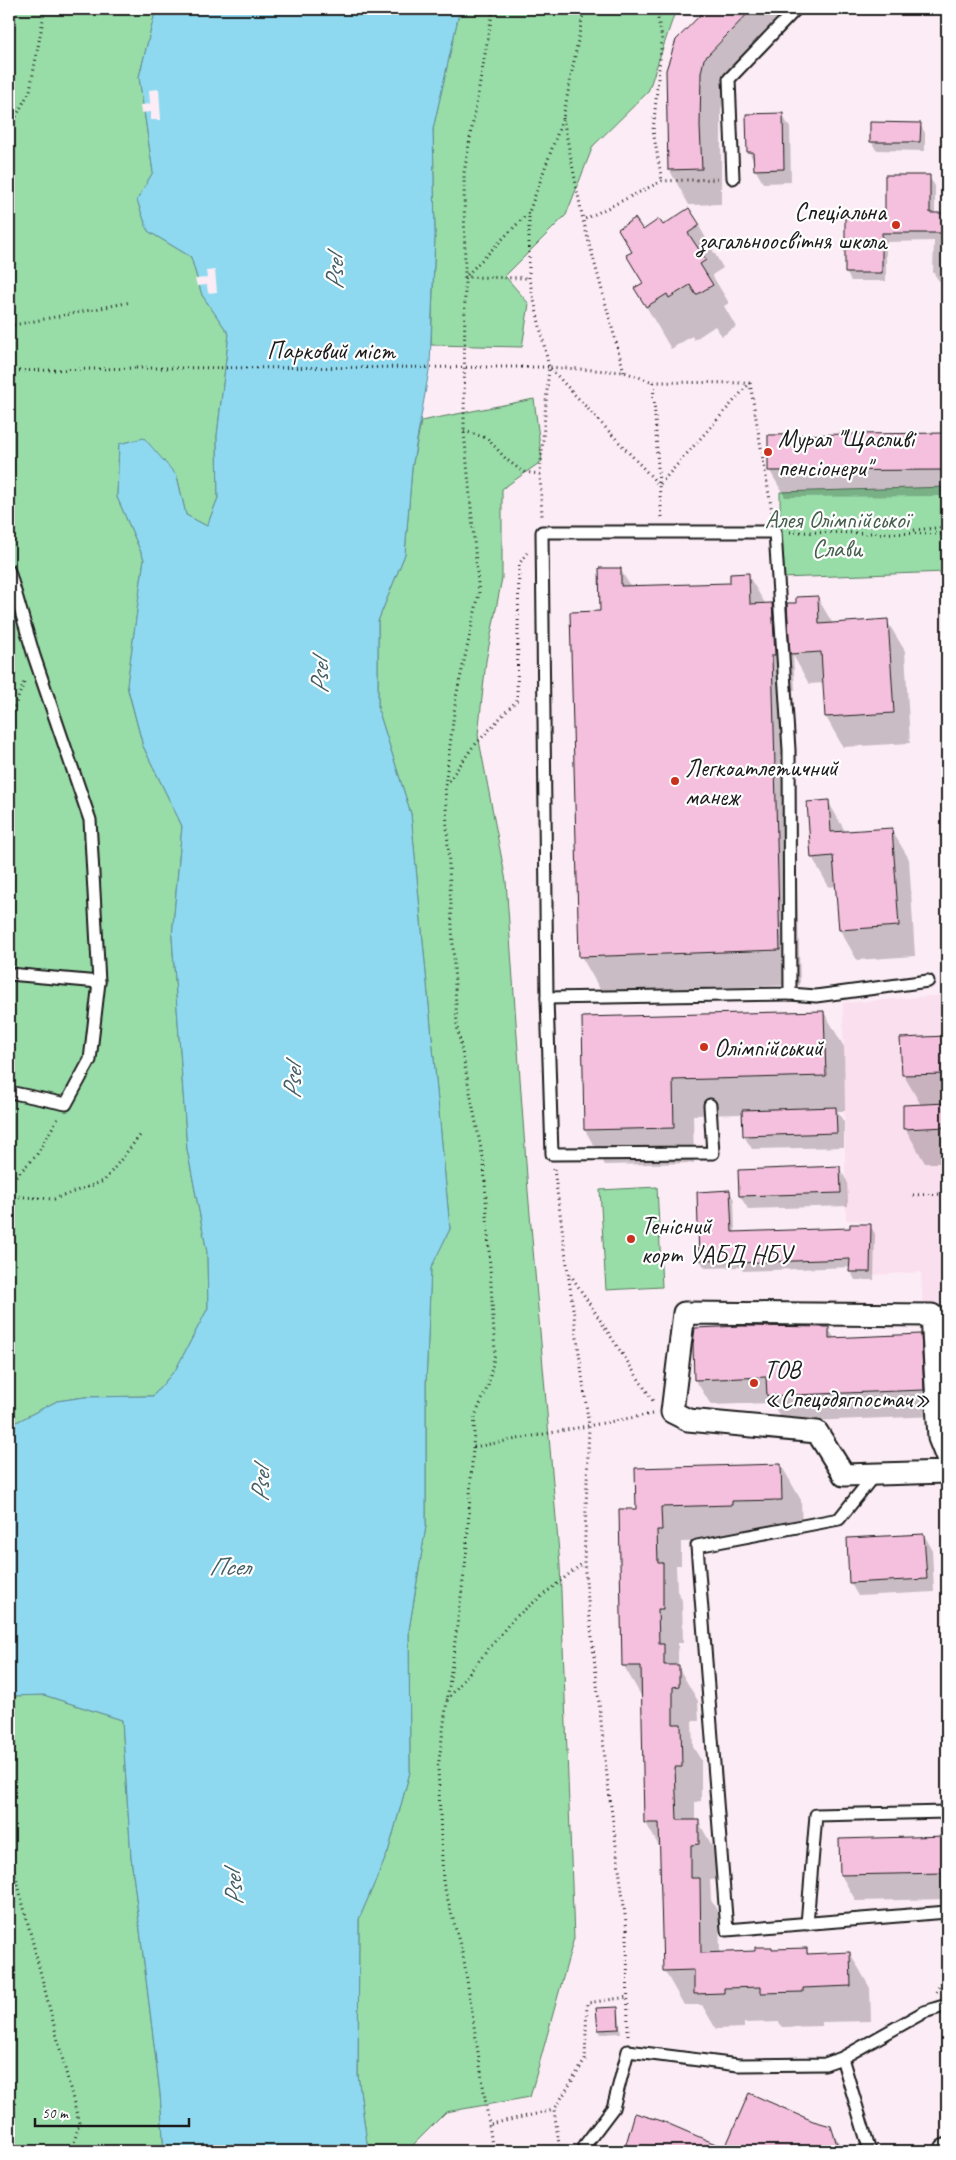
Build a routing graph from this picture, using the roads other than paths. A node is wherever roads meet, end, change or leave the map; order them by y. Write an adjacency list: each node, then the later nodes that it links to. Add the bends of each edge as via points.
1 (796, 9): 2 (lane, via 729,80)
2 (733, 178)
3 (9, 571): 6 (lane, via 34,656 90,820)
4 (9, 974): 6 (lane)
5 (928, 981): 7 (lane, via 816,996)
6 (99, 982): 9 (lane, via 90,1060 66,1104)
7 (790, 994): 8 (lane); 8 (lane, via 789,750 775,532 542,532)
8 (547, 998): 10 (lane, via 552,1154 713,1154)
9 (9, 1092)
10 (710, 1105)
11 (947, 1458): 13 (street, via 939,1438 932,1315 684,1313 671,1412 688,1420 817,1432 844,1475)
12 (947, 1472): 13 (street)
13 (875, 1474): 16 (lane, via 839,1520 697,1546 727,1930)
14 (947, 1812): 16 (lane, via 816,1815)
15 (947, 1912): 16 (lane)
16 (807, 1924)
17 (947, 2005): 18 (lane, via 924,2012)
18 (842, 2058): 20 (lane, via 825,2064 738,2065 628,2051 613,2108 585,2146); 21 (lane)
19 (947, 2144): 22 (lane)
20 (586, 2151)
21 (870, 2151)
22 (940, 2151)

